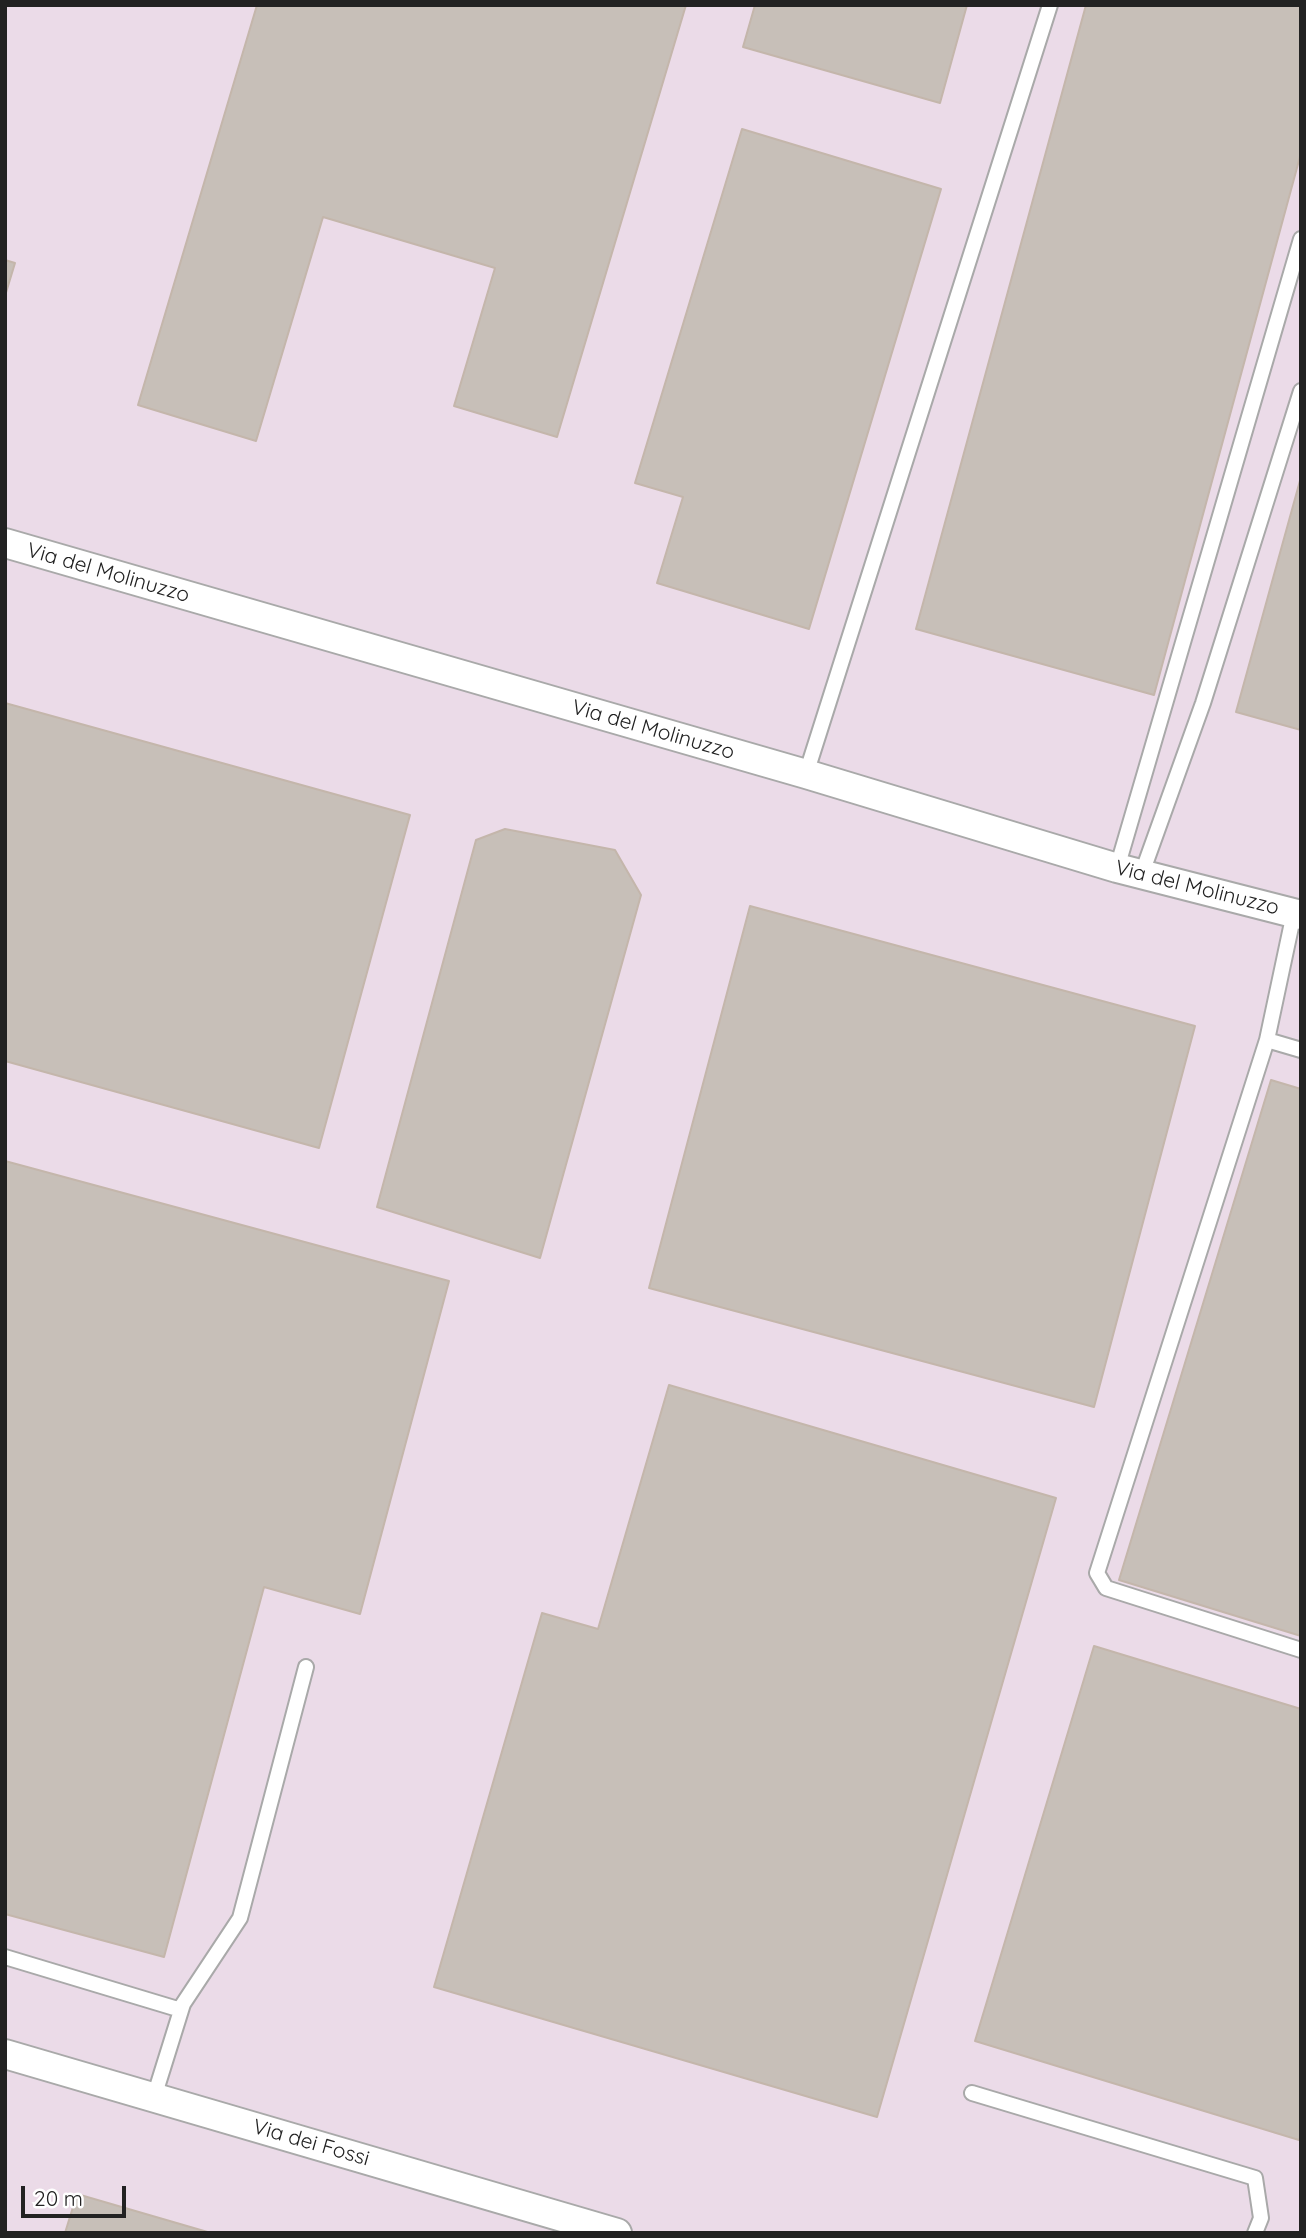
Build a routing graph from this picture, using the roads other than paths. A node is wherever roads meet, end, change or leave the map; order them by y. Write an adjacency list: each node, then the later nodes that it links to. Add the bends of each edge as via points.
1 (1050, 5): 5 (lane)
2 (1301, 239): 6 (lane)
3 (1301, 391): 6 (lane, via 1203,703)
4 (5, 543): 5 (street, Via del Molinuzzo)
5 (806, 774): 6 (street, Via del Molinuzzo)
6 (1130, 871): 7 (street, Via del Molinuzzo)
7 (1297, 914): 8 (lane)
8 (1267, 1040): 9 (lane); 10 (lane, via 1097,1573 1106,1588)
9 (1301, 1050)
10 (1301, 1650)
11 (306, 1667): 13 (lane, via 240,1918)
12 (5, 1957): 13 (lane)
13 (181, 2010): 16 (lane)
14 (5, 2054): 16 (street, Via dei Fossi)
15 (972, 2093): 19 (lane, via 1255,2178 1261,2218)
16 (154, 2098): 17 (street, Via dei Fossi)
17 (582, 2228): 18 (street, Via dei Fossi)
18 (617, 2233)
19 (1255, 2233)

